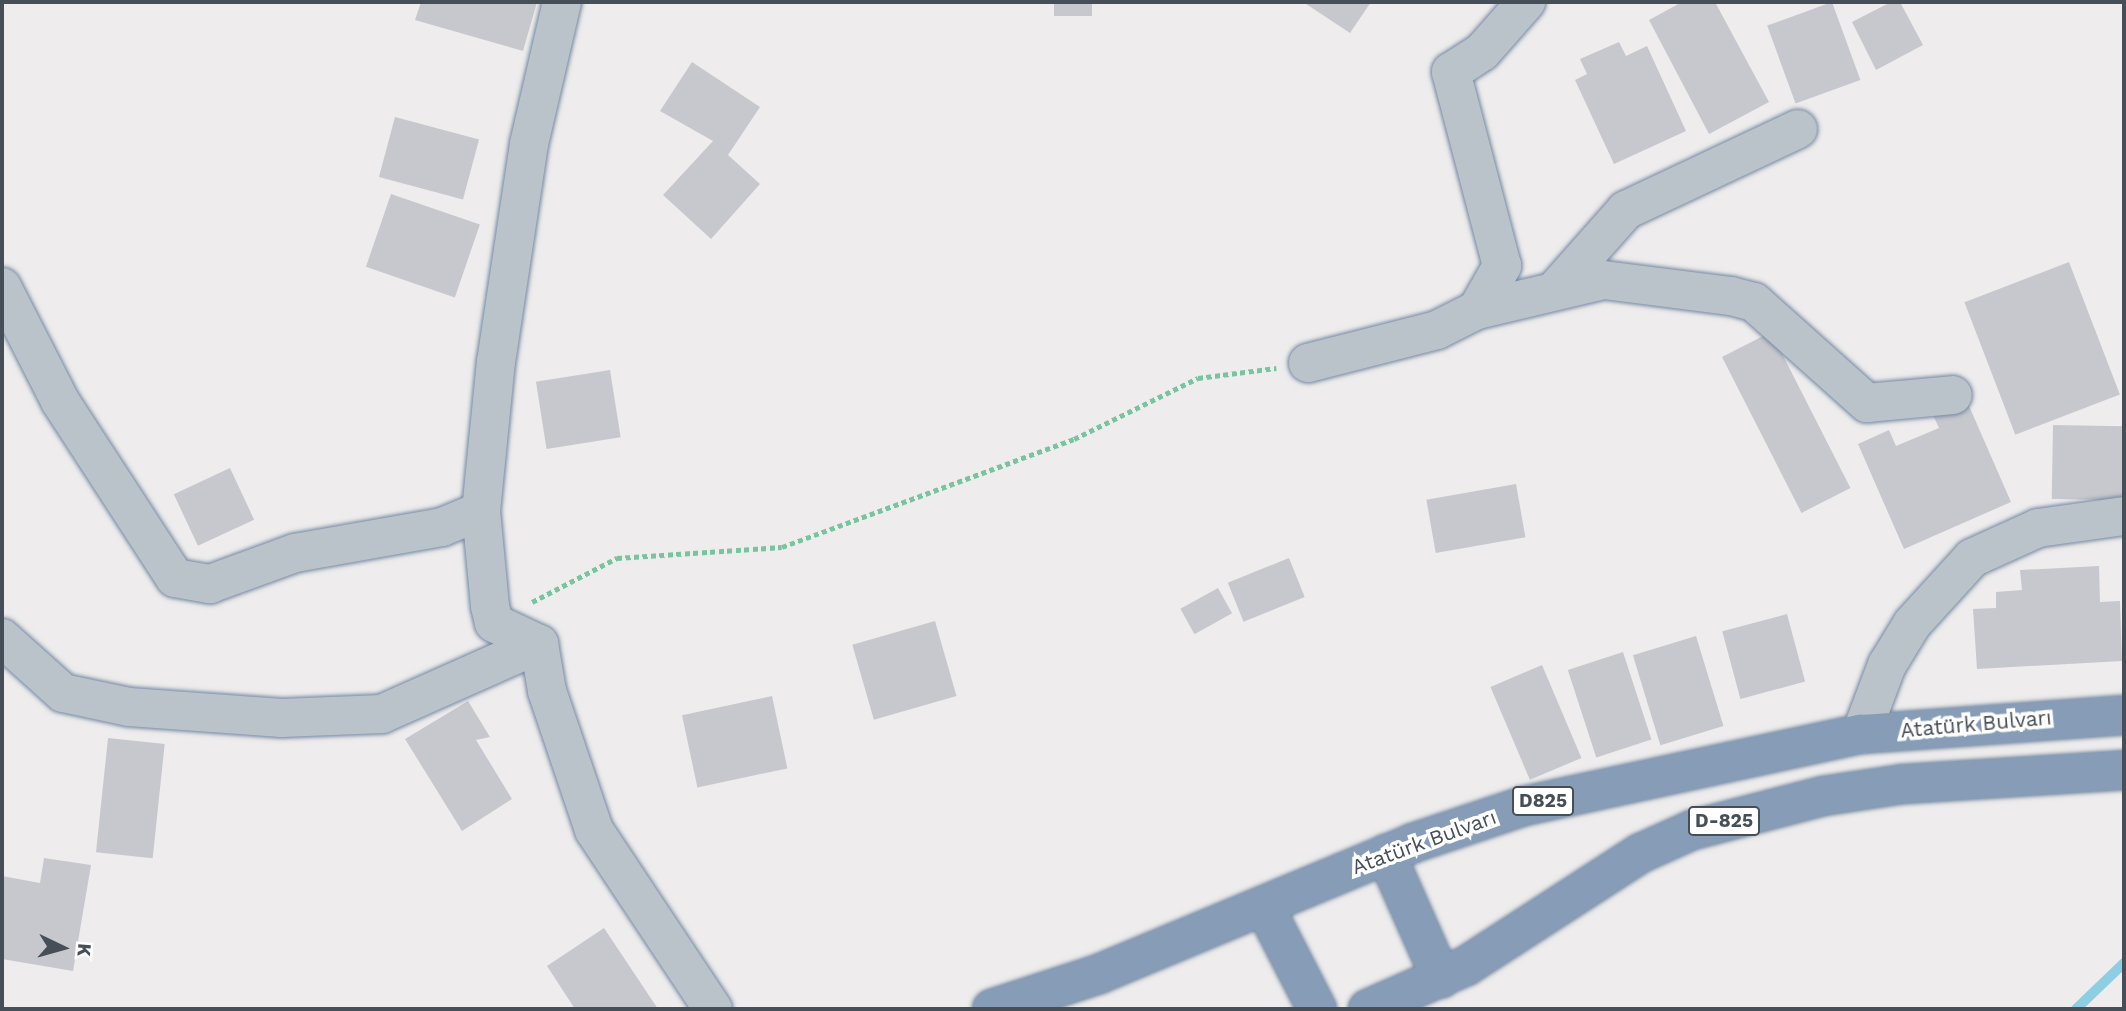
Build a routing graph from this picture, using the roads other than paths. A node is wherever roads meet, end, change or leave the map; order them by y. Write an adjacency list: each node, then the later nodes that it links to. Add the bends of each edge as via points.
1 (562, 2): 9 (street, via 529,144 496,361)
2 (1526, 2): 6 (street, via 1482,52 1451,72 1503,266)
3 (1798, 129): 5 (street, via 1626,210)
4 (2, 287): 9 (street, via 60,401 175,578 210,584 295,553 442,527)
5 (1555, 290): 6 (street); 8 (street, via 1604,280 1754,302 1867,403)
6 (1477, 310): 7 (street, via 1437,330)
7 (1308, 363)
8 (1953, 395)
9 (481, 511): 12 (street, via 494,623)
10 (2124, 516): 14 (street, via 2038,528 1972,558 1912,624 1887,665)
11 (2, 638): 12 (street, via 63,693 129,707 282,718 382,715)
12 (539, 644): 19 (street, via 547,691 594,830)
13 (2124, 715): 14 (highway, Atatürk Bulvarı / D825)
14 (1861, 734): 16 (highway, Atatürk Bulvarı / D825, via 1524,806)
15 (2124, 770): 18 (highway, D-825, via 1903,784 1823,796 1692,830 1641,853)
16 (1386, 854): 17 (highway, Atatürk Bulvarı / D825); 18 (highway)
17 (1264, 906): 20 (highway, Atatürk Bulvarı / D825, via 1099,974); 21 (highway)
18 (1441, 978): 22 (highway, D-825)
19 (713, 1009)
20 (992, 1009)
21 (1317, 1009)
22 (1368, 1009)

